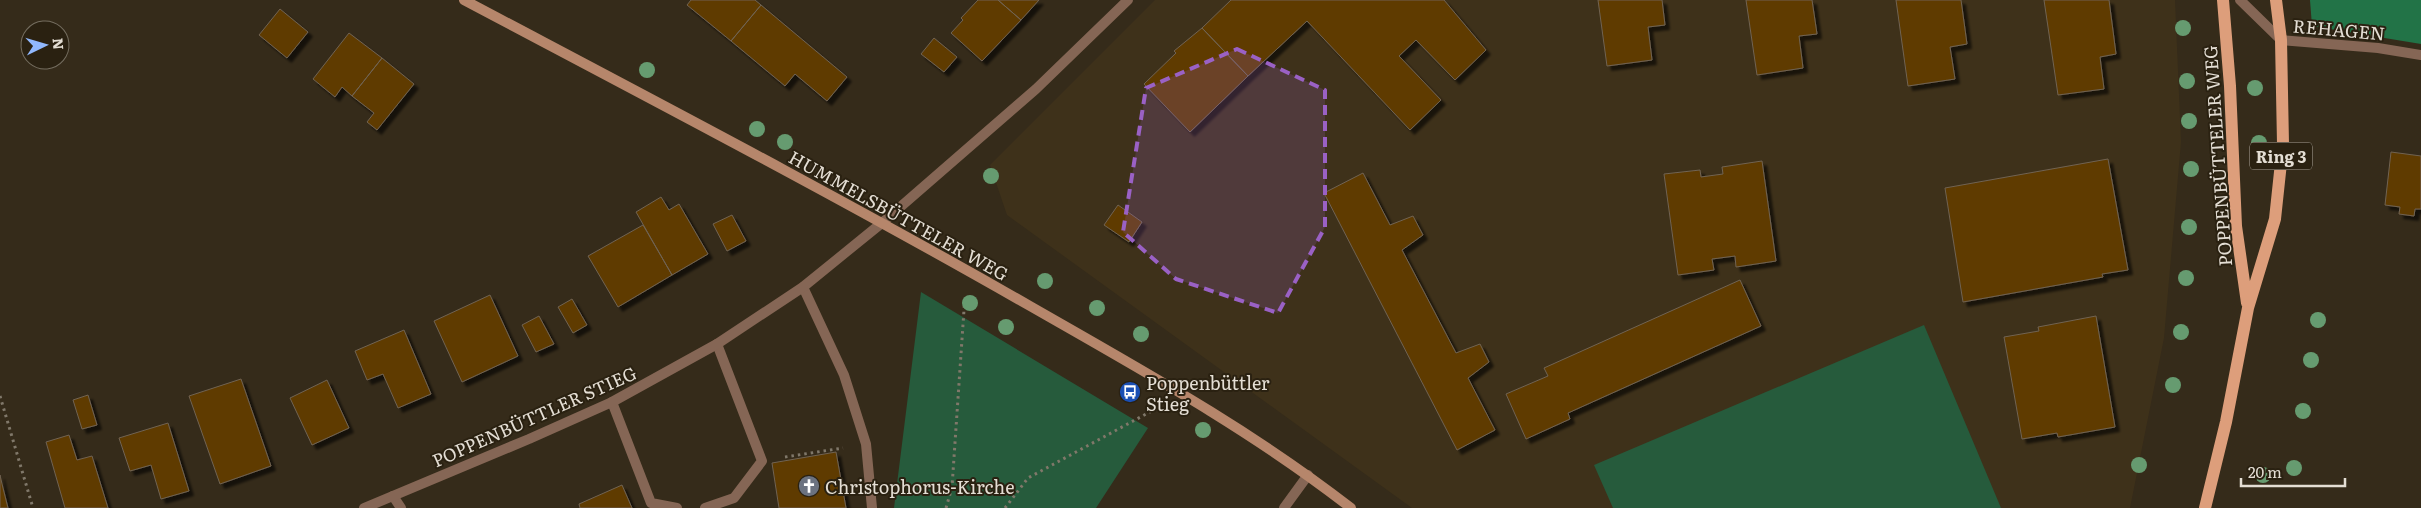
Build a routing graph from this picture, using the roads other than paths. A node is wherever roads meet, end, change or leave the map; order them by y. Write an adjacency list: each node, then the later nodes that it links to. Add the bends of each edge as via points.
1 (464, 0): 8 (street, HUMMELSBÜTTELER WEG)
2 (1128, 0): 8 (street, POPPENBÜTTLER STIEG, via 1036,89)
3 (2223, 0): 10 (main road, POPPENBÜTTELER WEG / Ring 3, via 2236,226)
4 (2240, 0): 6 (street, REHAGEN)
5 (2276, 0): 6 (main road, POPPENBÜTTELER WEG / Ring 3)
6 (2281, 40): 7 (street, REHAGEN); 10 (main road, POPPENBÜTTELER WEG / Ring 3, via 2283,144 2275,219)
7 (2421, 55)
8 (883, 222): 9 (street, POPPENBÜTTLER STIEG); 13 (street, HUMMELSBÜTTELER WEG, via 1183,393)
9 (803, 287): 11 (street, POPPENBÜTTLER STIEG); 19 (street, via 844,375 866,444)
10 (2248, 308): 22 (main road, POPPENBÜTTELER WEG / Ring 3)
11 (717, 344): 12 (street, POPPENBÜTTLER STIEG); 18 (street, via 762,460 734,498)
12 (612, 402): 14 (street, POPPENBÜTTLER STIEG); 17 (street, via 651,504)
13 (1308, 475): 20 (street); 21 (street, HUMMELSBÜTTELER WEG)
14 (393, 496): 15 (street, POPPENBÜTTLER STIEG); 16 (street)
15 (364, 508)
16 (402, 508)
17 (677, 508)
18 (705, 508)
19 (872, 508)
20 (1284, 508)
21 (1352, 508)
22 (2205, 508)

